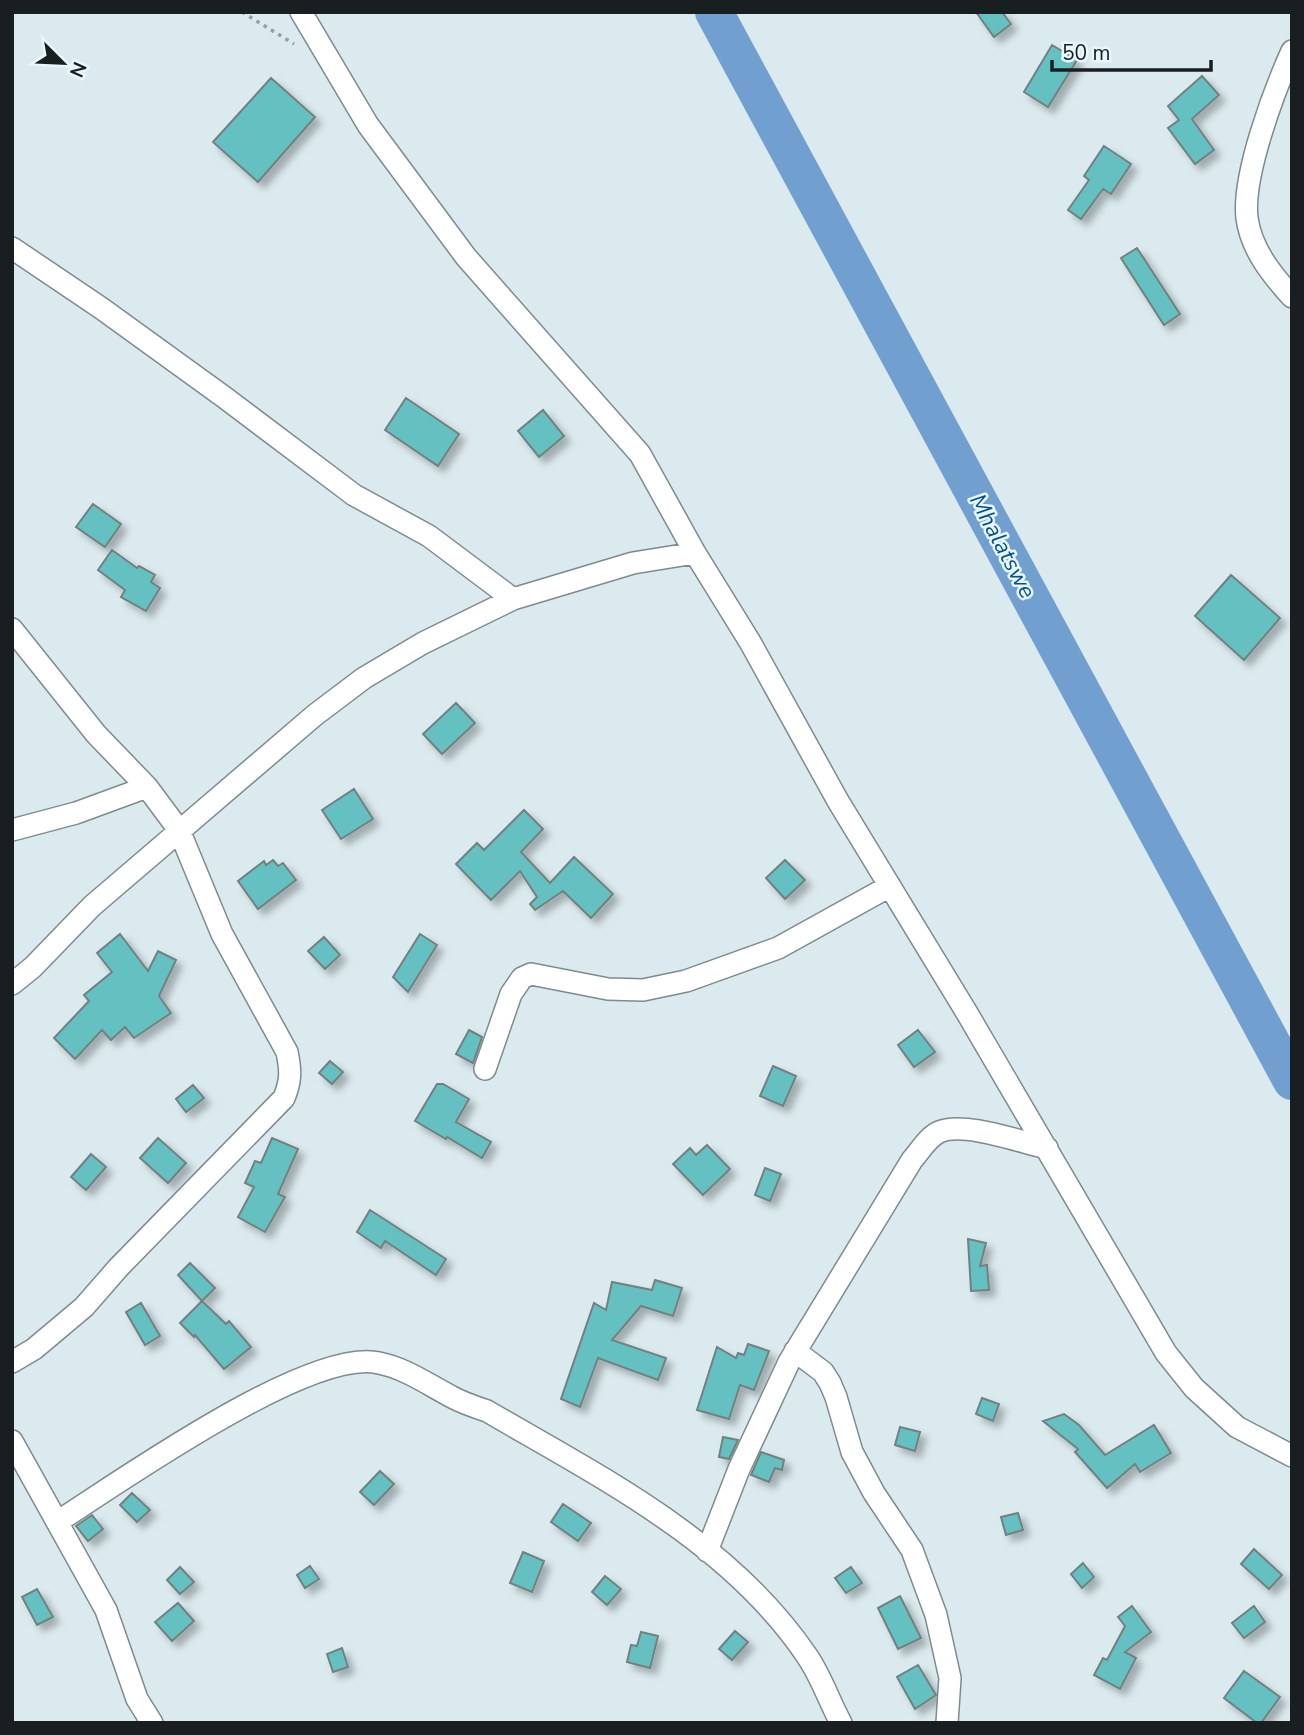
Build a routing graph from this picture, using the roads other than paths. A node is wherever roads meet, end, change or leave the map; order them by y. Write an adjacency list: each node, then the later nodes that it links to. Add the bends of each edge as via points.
1 (301, 12): 5 (street, via 368,125 466,257 640,454)
2 (1292, 51): 4 (street, via 1258,146 1248,188 1247,219 1256,248)
3 (12, 248): 6 (street, via 354,495 429,536)
4 (1292, 297)
5 (695, 553): 6 (street, via 633,563); 11 (street)
6 (513, 599): 10 (street, via 364,678)
7 (12, 629): 8 (street, via 96,734)
8 (147, 787): 9 (street); 10 (street)
9 (12, 830)
10 (179, 830): 12 (street); 16 (street, via 222,934 287,1052 290,1084 284,1098 84,1307)
11 (890, 886): 13 (street, via 778,948 686,981 643,990 608,989 531,974 522,978 511,994); 14 (street)
12 (12, 984)
13 (485, 1069)
14 (1046, 1148): 15 (street, via 958,1129 939,1132 930,1139 912,1160); 18 (street, via 1166,1353 1194,1388 1237,1427)
15 (795, 1351): 20 (street, via 738,1469); 23 (street, via 823,1372 836,1397 852,1452 912,1550 936,1615 950,1678)
16 (12, 1362)
17 (12, 1441): 19 (street)
18 (1292, 1456)
19 (57, 1522): 20 (street, via 243,1405 357,1361 398,1369 486,1411 660,1514); 21 (street, via 106,1610 137,1699)
20 (707, 1551): 22 (street, via 769,1607 808,1658)
21 (152, 1723)
22 (841, 1723)
23 (947, 1723)

